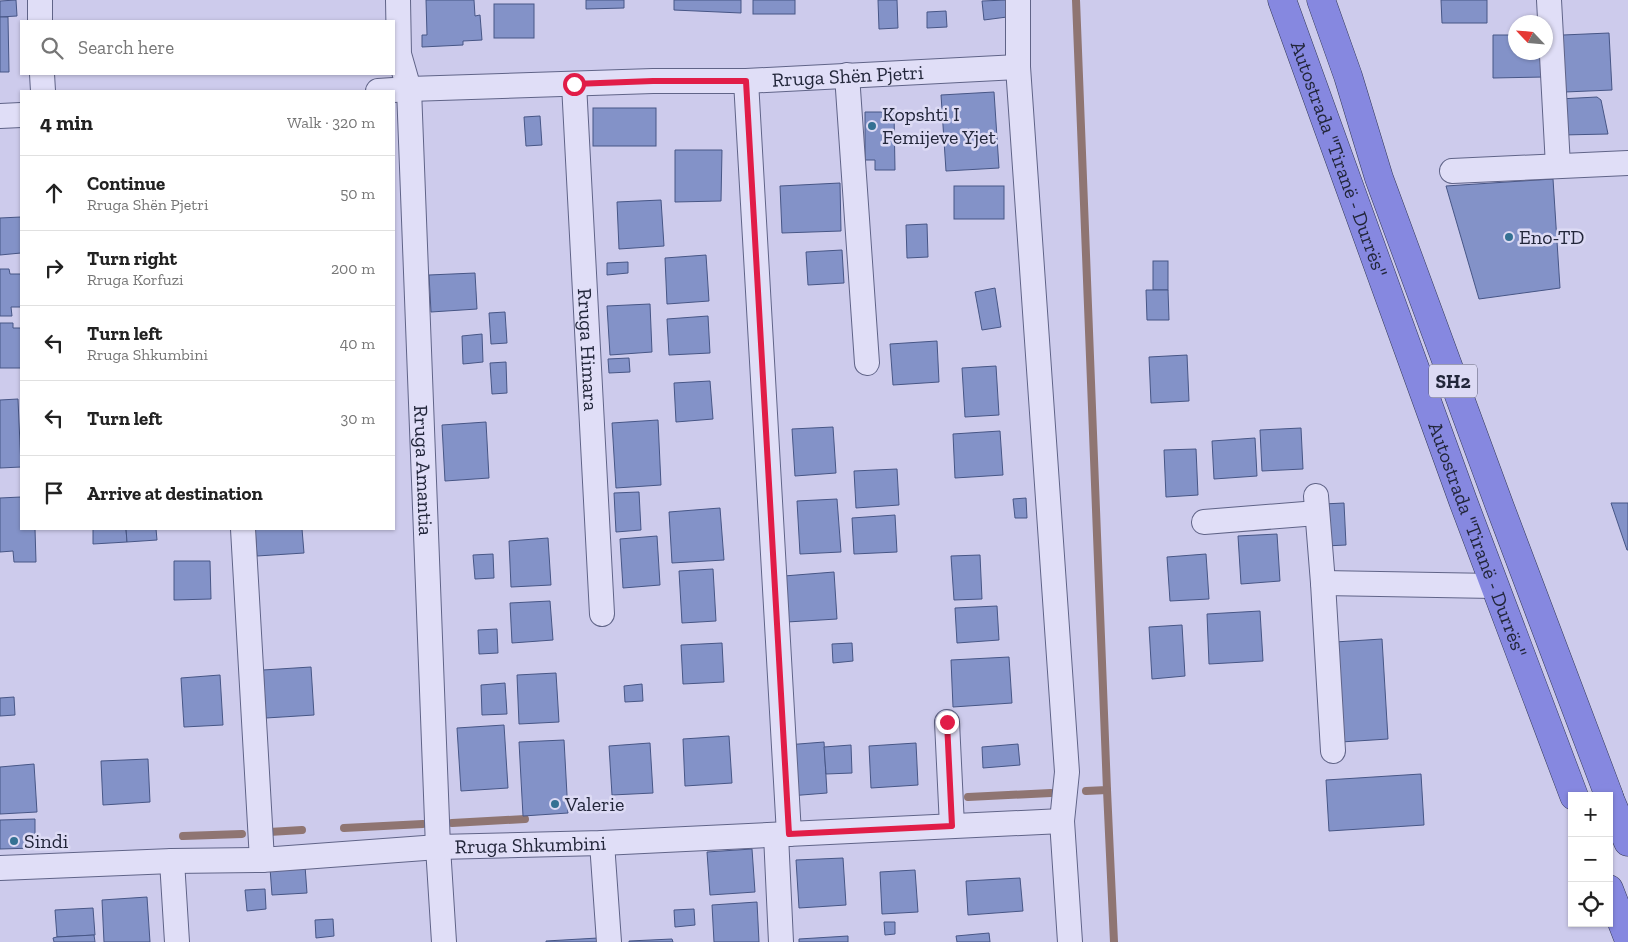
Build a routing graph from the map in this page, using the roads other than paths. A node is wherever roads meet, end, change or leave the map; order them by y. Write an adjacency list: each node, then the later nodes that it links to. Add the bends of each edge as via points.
1 (40, 0): 7 (street)
2 (398, 0): 13 (street, Rruga Amantia, via 399,54)
3 (1018, 0): 8 (street)
4 (1282, 0): 25 (highway, Autostrada "Tiranë - Durrës" / SH2)
5 (1321, 0): 32 (highway, Autostrada "Tiranë - Durrës" / SH2, via 1379,178)
6 (1549, 0): 19 (street)
7 (40, 20)
8 (1018, 67): 10 (street, Rruga Shën Pjetri); 34 (street, via 1067,772)
9 (42, 75): 14 (street)
10 (847, 75): 11 (street, Rruga Shën Pjetri); 21 (street)
11 (746, 81): 12 (street, Rruga Shën Pjetri); 36 (street)
12 (574, 84): 13 (street, Rruga Shën Pjetri); 26 (street, Rruga Himara)
13 (409, 89): 15 (street, Rruga Shën Pjetri); 39 (street, Rruga Amantia)
14 (43, 90)
15 (394, 90)
16 (20, 115): 17 (street)
17 (0, 116)
18 (1628, 163): 19 (street)
19 (1558, 166): 20 (street)
20 (1452, 171)
21 (867, 363)
22 (1204, 522): 24 (street, via 1317,505)
23 (243, 530): 40 (street)
24 (1323, 583): 25 (street); 28 (street)
25 (1494, 586): 29 (highway, Autostrada "Tiranë - Durrës" / SH2)
26 (602, 614)
27 (947, 722): 35 (street)
28 (1333, 751)
29 (1558, 756): 30 (highway); 31 (highway, Autostrada "Tiranë - Durrës" / SH2)
30 (1568, 792)
31 (1572, 792)
32 (1607, 792)
33 (1613, 806): 37 (highway, Autostrada "Tiranë - Durrës" / SH2)
34 (1062, 821): 35 (street, Rruga Shkumbini); 50 (street)
35 (952, 826): 36 (street, Rruga Shkumbini)
36 (782, 834): 38 (street, Rruga Shkumbini); 49 (street)
37 (1628, 842)
38 (602, 843): 39 (street, Rruga Shkumbini); 48 (street)
39 (438, 847): 40 (street, Rruga Shkumbini); 47 (street, Rruga Amantia)
40 (262, 860): 41 (street, Rruga Shkumbini)
41 (172, 861): 42 (street, Rruga Shkumbini); 46 (street)
42 (0, 868)
43 (1613, 899): 45 (highway)
44 (1609, 927): 51 (highway)
45 (1628, 938)
46 (177, 942)
47 (444, 942)
48 (609, 942)
49 (781, 942)
50 (1070, 942)
51 (1615, 942)

